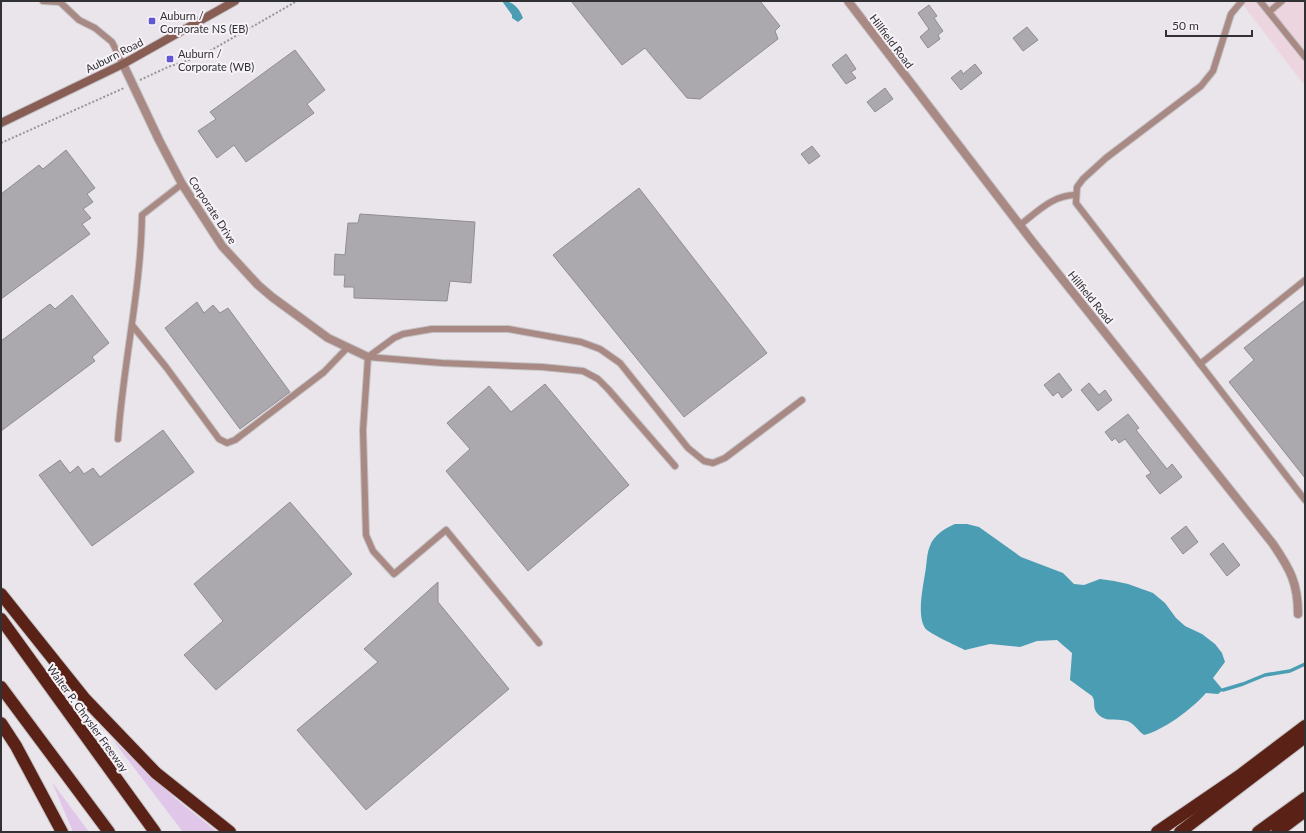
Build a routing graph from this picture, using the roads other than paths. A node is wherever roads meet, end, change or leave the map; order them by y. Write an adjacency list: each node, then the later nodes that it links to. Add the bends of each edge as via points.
1 (43, 1): 9 (lane, via 60,2 79,20 95,28 112,42)
2 (235, 1): 9 (main road, Auburn Road)
3 (848, 1): 13 (street, Hillfield Road)
4 (1242, 1): 12 (lane, via 1231,14 1213,71 1201,86 1106,158 1082,179)
5 (1260, 1): 7 (lane)
6 (1282, 1): 7 (lane)
7 (1269, 12): 8 (lane)
8 (1305, 57)
9 (123, 64): 10 (main road, Auburn Road); 11 (street, Corporate Drive, via 158,140)
10 (1, 122)
11 (182, 184): 15 (lane, via 142,215); 16 (street, Corporate Drive, via 222,246 258,286 328,338)
12 (1075, 195): 13 (lane, via 1058,198); 18 (lane, via 1079,208)
13 (1020, 225): 24 (street, Hillfield Road, via 1273,544 1295,585 1298,594)
14 (1305, 280): 18 (lane)
15 (132, 325): 16 (lane, via 219,439 227,443 235,440 324,372); 20 (lane)
16 (348, 347): 17 (street, Corporate Drive)
17 (368, 357): 19 (lane, via 394,338 432,329 508,329 581,342 600,349 620,363 688,448 704,461 713,463 725,458); 21 (lane, via 583,371 598,379 608,389); 26 (lane, via 363,430 366,535 373,551 394,574 446,530)
18 (1200, 364): 22 (lane)
19 (802, 400)
20 (118, 439)
21 (675, 466)
22 (1305, 500)
23 (1, 594): 36 (highway, via 85,699 156,773)
24 (1298, 614)
25 (1, 619): 35 (highway, Walter P. Chrysler Freeway)
26 (539, 643)
27 (1, 687): 34 (highway)
28 (1, 723): 33 (highway)
29 (1305, 726): 37 (highway, via 1239,776)
30 (1305, 737): 38 (highway)
31 (1305, 798): 39 (highway)
32 (1305, 811): 40 (highway)
33 (62, 832)
34 (109, 832)
35 (155, 832)
36 (230, 832)
37 (1157, 832)
38 (1180, 832)
39 (1258, 832)
40 (1277, 832)

